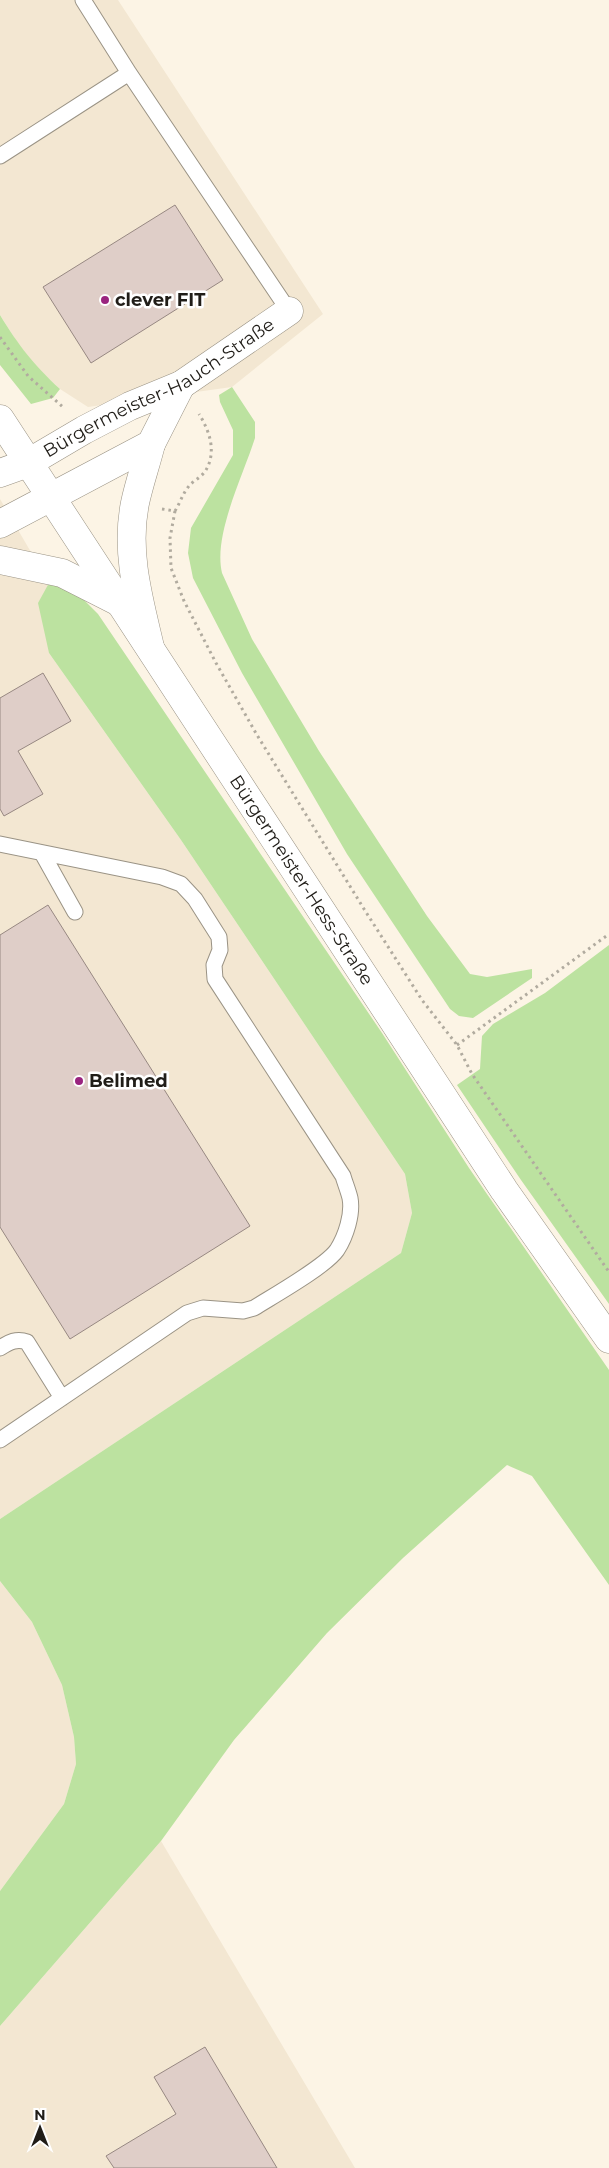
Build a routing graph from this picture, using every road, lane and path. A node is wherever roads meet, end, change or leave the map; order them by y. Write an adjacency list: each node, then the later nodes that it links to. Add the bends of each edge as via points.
1 (83, 0): 2 (lane)
2 (129, 73): 3 (lane); 4 (lane)
3 (0, 156)
4 (289, 311): 6 (main road, Bürgermeister-Hauch-Straße)
5 (0, 337): 8 (path, via 28,376)
6 (182, 386): 8 (main road, Bürgermeister-Hauch-Straße, via 130,406); 9 (main road); 14 (path, via 208,429 212,444 206,471 188,487)
7 (0, 419): 10 (main road, Bürgermeister-Hess-Straße)
8 (84, 430): 10 (main road, Bürgermeister-Hauch-Straße)
9 (151, 444): 12 (main road); 13 (main road)
10 (28, 463): 11 (main road, Bürgermeister-Hauch-Straße); 12 (main road, Bürgermeister-Hess-Straße)
11 (0, 473)
12 (51, 496): 15 (main road); 17 (main road, Bürgermeister-Hess-Straße)
13 (135, 504): 14 (path); 18 (main road, via 133,571)
14 (175, 511): 23 (path, via 170,538 171,568 216,663 364,909 422,1000)
15 (0, 524)
16 (0, 560): 17 (main road, via 62,572)
17 (121, 603): 18 (main road, Bürgermeister-Hess-Straße)
18 (150, 648): 25 (main road, Bürgermeister-Hess-Straße, via 504,1190)
19 (0, 844): 20 (lane)
20 (42, 852): 21 (lane); 27 (lane, via 162,877 181,884 195,898 219,937 215,979 343,1176 350,1199 345,1232 336,1251 323,1263 254,1308 243,1311 203,1308 187,1313)
21 (75, 912)
22 (609, 934): 23 (path)
23 (457, 1045): 24 (path, via 488,1098)
24 (609, 1272)
25 (609, 1340)
26 (0, 1348): 27 (lane, via 21,1339 27,1342)
27 (62, 1398): 28 (lane)
28 (0, 1440)

